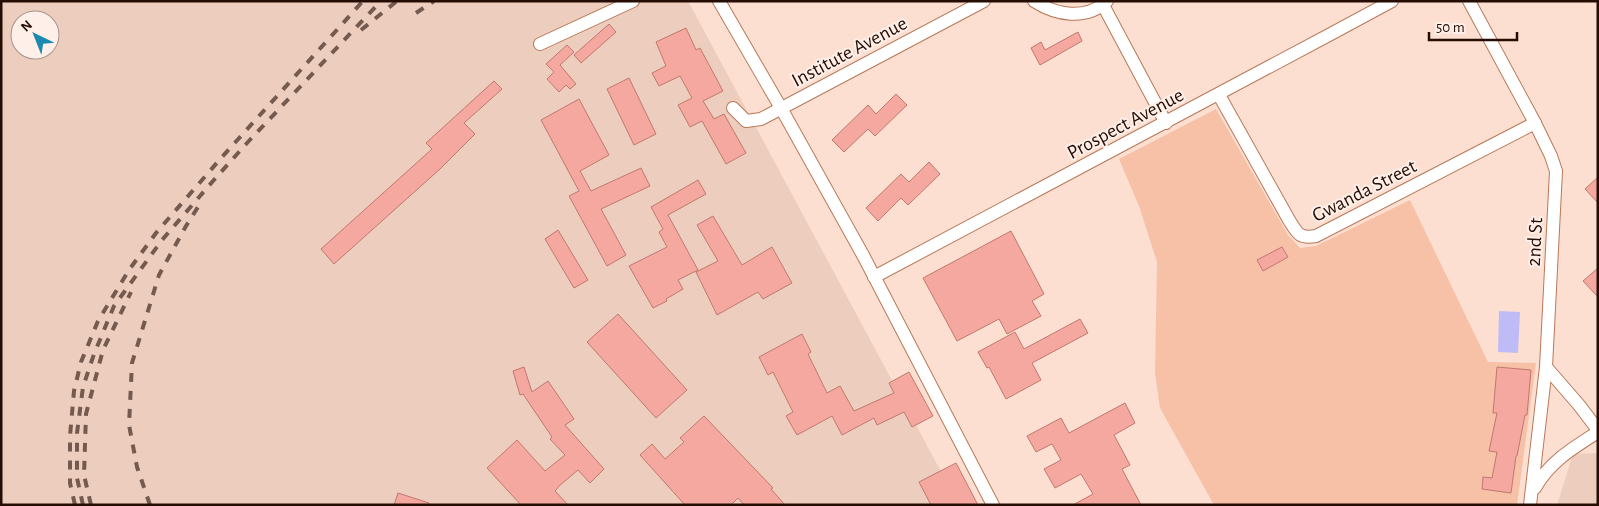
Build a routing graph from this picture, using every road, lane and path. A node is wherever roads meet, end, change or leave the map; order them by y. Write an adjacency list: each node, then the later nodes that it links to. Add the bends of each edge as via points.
1 (633, 1): 8 (street)
2 (719, 1): 11 (street)
3 (984, 1): 11 (street, Institute Avenue)
4 (1034, 1): 7 (street, via 1047,9 1066,14 1085,13)
5 (1392, 1): 9 (street, Prospect Avenue)
6 (1468, 1): 13 (street, 2nd St)
7 (1105, 3): 12 (street)
8 (540, 44)
9 (1219, 95): 12 (street, Prospect Avenue); 13 (street, Gwanda Street, via 1289,220 1298,234 1306,238 1316,236)
10 (733, 108): 11 (street, Institute Avenue, via 746,121 761,119)
11 (781, 108): 14 (street)
12 (1166, 123): 14 (street, Prospect Avenue)
13 (1535, 123): 15 (street, 2nd St, via 1556,171)
14 (874, 277): 18 (street)
15 (1546, 367): 16 (street); 17 (street, 2nd St)
16 (1598, 431): 17 (street, via 1550,466)
17 (1531, 499)
18 (993, 505)

